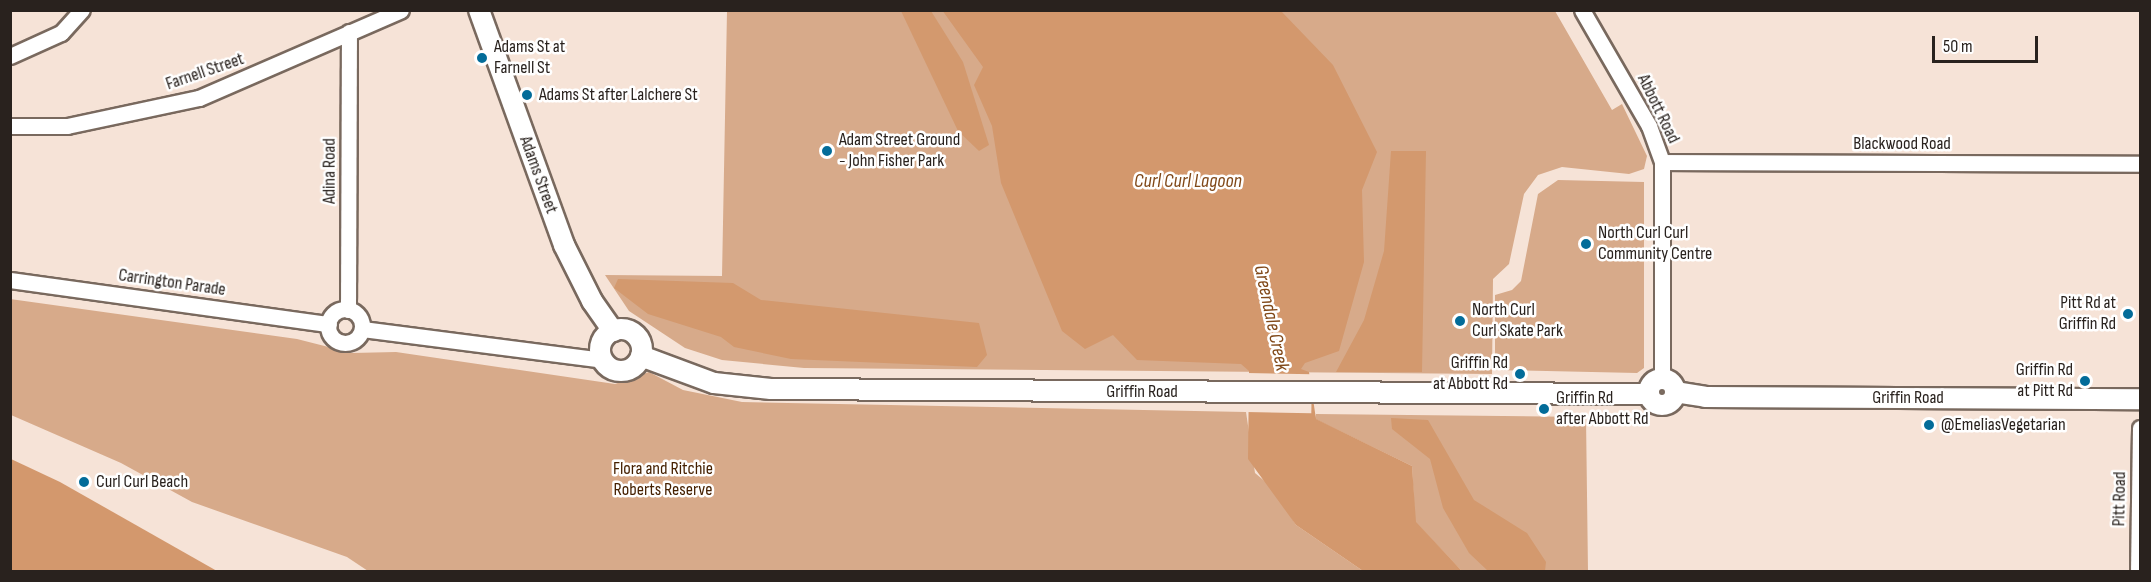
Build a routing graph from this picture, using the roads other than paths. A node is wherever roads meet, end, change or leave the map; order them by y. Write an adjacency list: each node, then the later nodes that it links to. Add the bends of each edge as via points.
1 (82, 10): 6 (street, via 61,33)
2 (401, 10): 5 (street, Farnell Street)
3 (479, 10): 14 (main road, Adams Street, via 567,253 591,301)
4 (1582, 10): 8 (street, Abbott Road, via 1649,126)
5 (349, 32): 7 (street, Farnell Street, via 199,98 77,124); 11 (street, Adina Road)
6 (10, 56)
7 (10, 126)
8 (1662, 162): 9 (street, Blackwood Road); 17 (street, Abbott Road)
9 (2140, 164)
10 (10, 280): 12 (street, Carrington Parade)
11 (348, 310): 12 (street, via 337,311); 13 (street, via 360,318)
12 (329, 324): 13 (street, via 331,335 340,342 351,342)
13 (362, 328): 16 (street)
14 (613, 331): 15 (main road, via 632,332 640,342); 16 (main road, via 601,346)
15 (641, 356): 16 (main road, via 634,367 620,371); 17 (main road, Griffin Road, via 714,383 746,387 1649,394 1653,381)
16 (603, 360)
17 (1669, 385): 18 (main road, Griffin Road, via 1705,397)
18 (2140, 399)
19 (2140, 428): 20 (street, Pitt Road)
20 (2138, 572)

